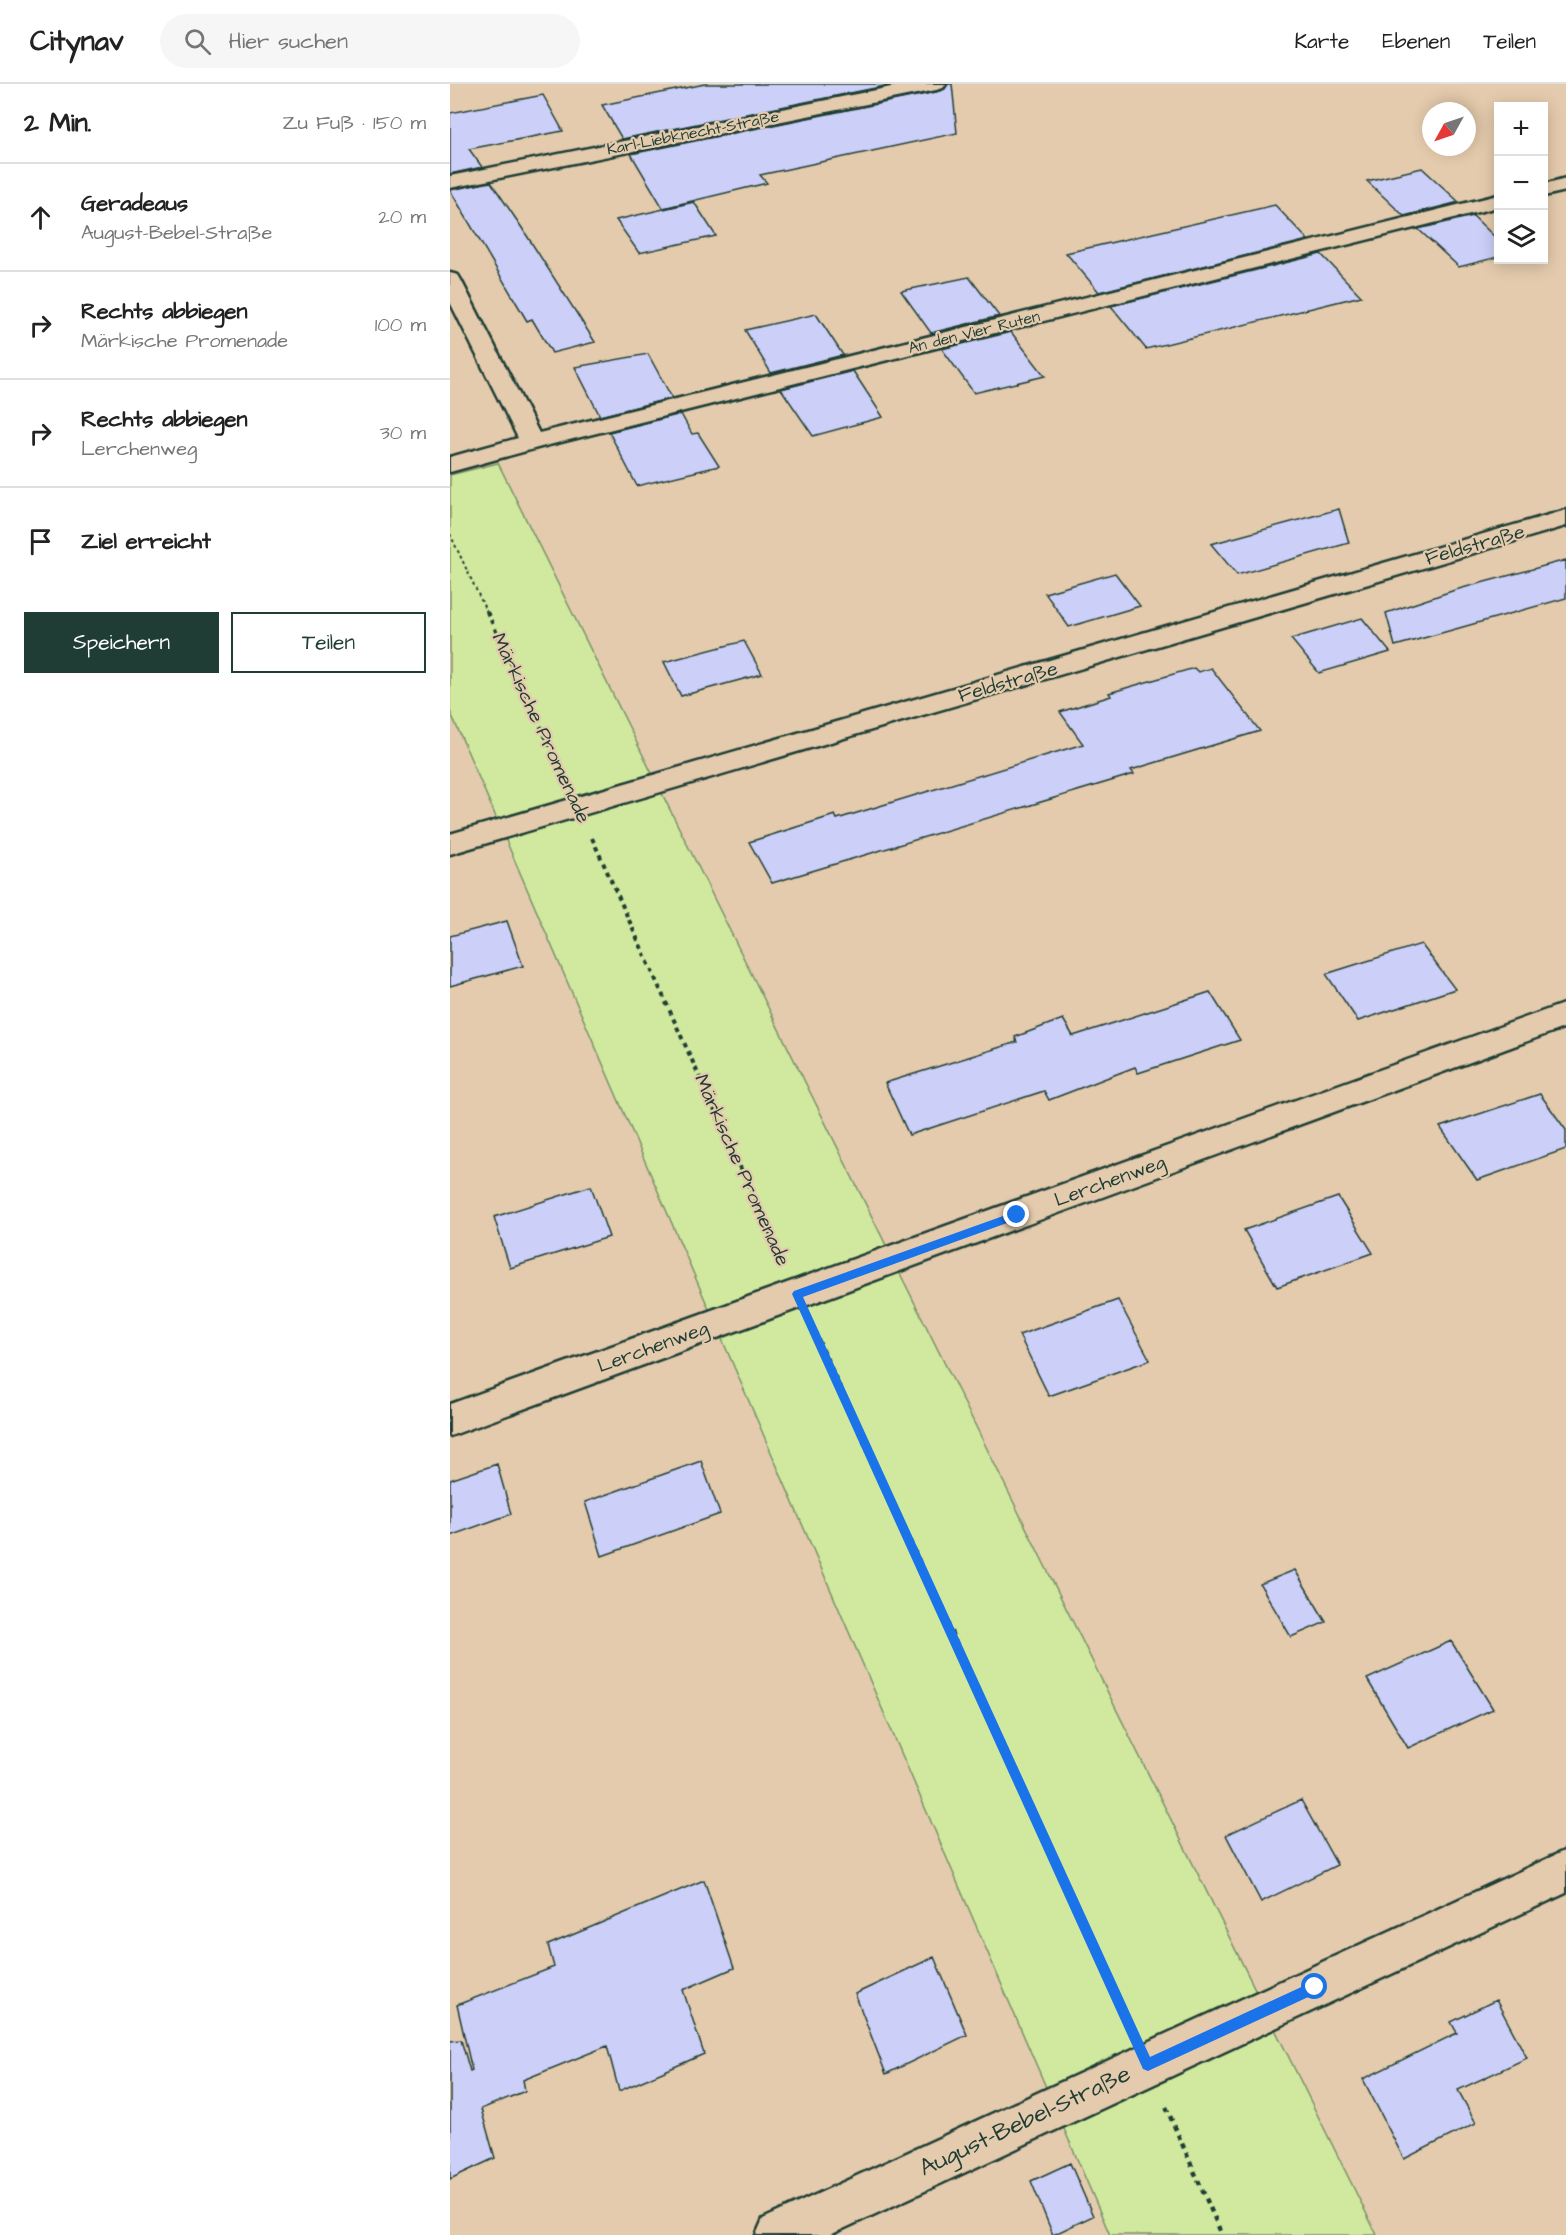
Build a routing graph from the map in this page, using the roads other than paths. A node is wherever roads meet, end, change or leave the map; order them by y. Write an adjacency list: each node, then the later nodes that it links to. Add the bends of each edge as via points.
1 (936, 84): 2 (street, Karl-Liebknecht-Straße)
2 (450, 182)
3 (1566, 184): 4 (street)
4 (1548, 189)
5 (1494, 202): 7 (street, An den Vier Ruten)
6 (450, 280): 7 (street)
7 (532, 442): 8 (street, An den Vier Ruten)
8 (450, 465)
9 (1566, 518): 10 (street, Feldstraße)
10 (450, 844)
11 (1566, 1015): 12 (street, Lerchenweg)
12 (450, 1419)
13 (1566, 1871): 14 (street, August-Bebel-Straße)
14 (779, 2235)

